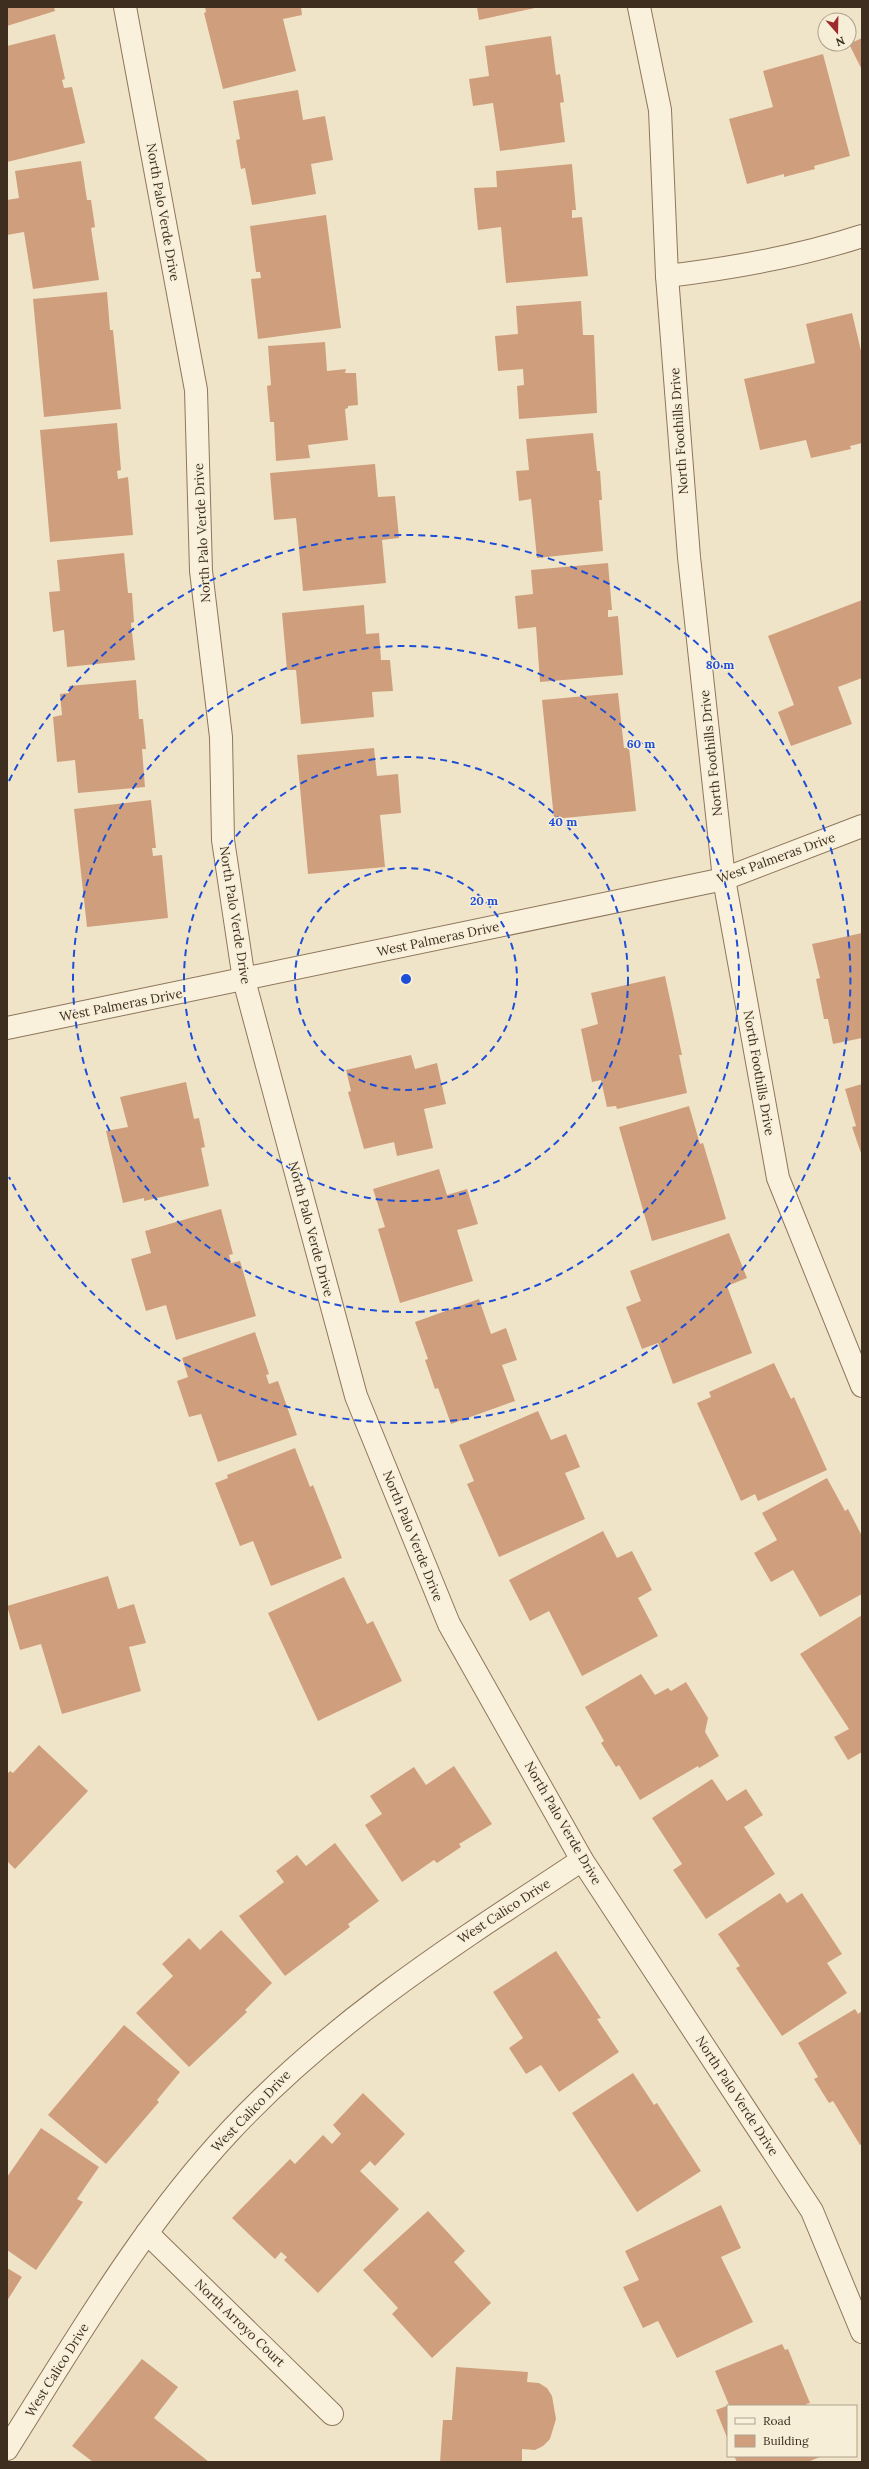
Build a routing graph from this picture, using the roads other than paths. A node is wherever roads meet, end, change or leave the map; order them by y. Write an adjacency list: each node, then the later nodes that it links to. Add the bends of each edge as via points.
1 (125, 7): 7 (street, North Palo Verde Drive, via 196,390 201,571 221,737 224,840)
2 (639, 7): 4 (street, North Foothills Drive, via 660,110)
3 (862, 236): 4 (street, via 766,262)
4 (667, 276): 6 (street, North Foothills Drive, via 689,557)
5 (862, 826): 6 (street, West Palmeras Drive)
6 (724, 879): 7 (street, West Palmeras Drive); 9 (street, North Foothills Drive, via 778,1178)
7 (244, 980): 8 (street, West Palmeras Drive); 10 (street, North Palo Verde Drive, via 356,1396 449,1624)
8 (7, 1028)
9 (862, 1386)
10 (582, 1860): 11 (street, West Calico Drive, via 438,1954 327,2038 230,2131); 12 (street, North Palo Verde Drive, via 812,2211)
11 (147, 2233): 13 (street, North Arroyo Court); 14 (street, West Calico Drive, via 112,2283)
12 (862, 2332)
13 (332, 2414)
14 (7, 2449)

